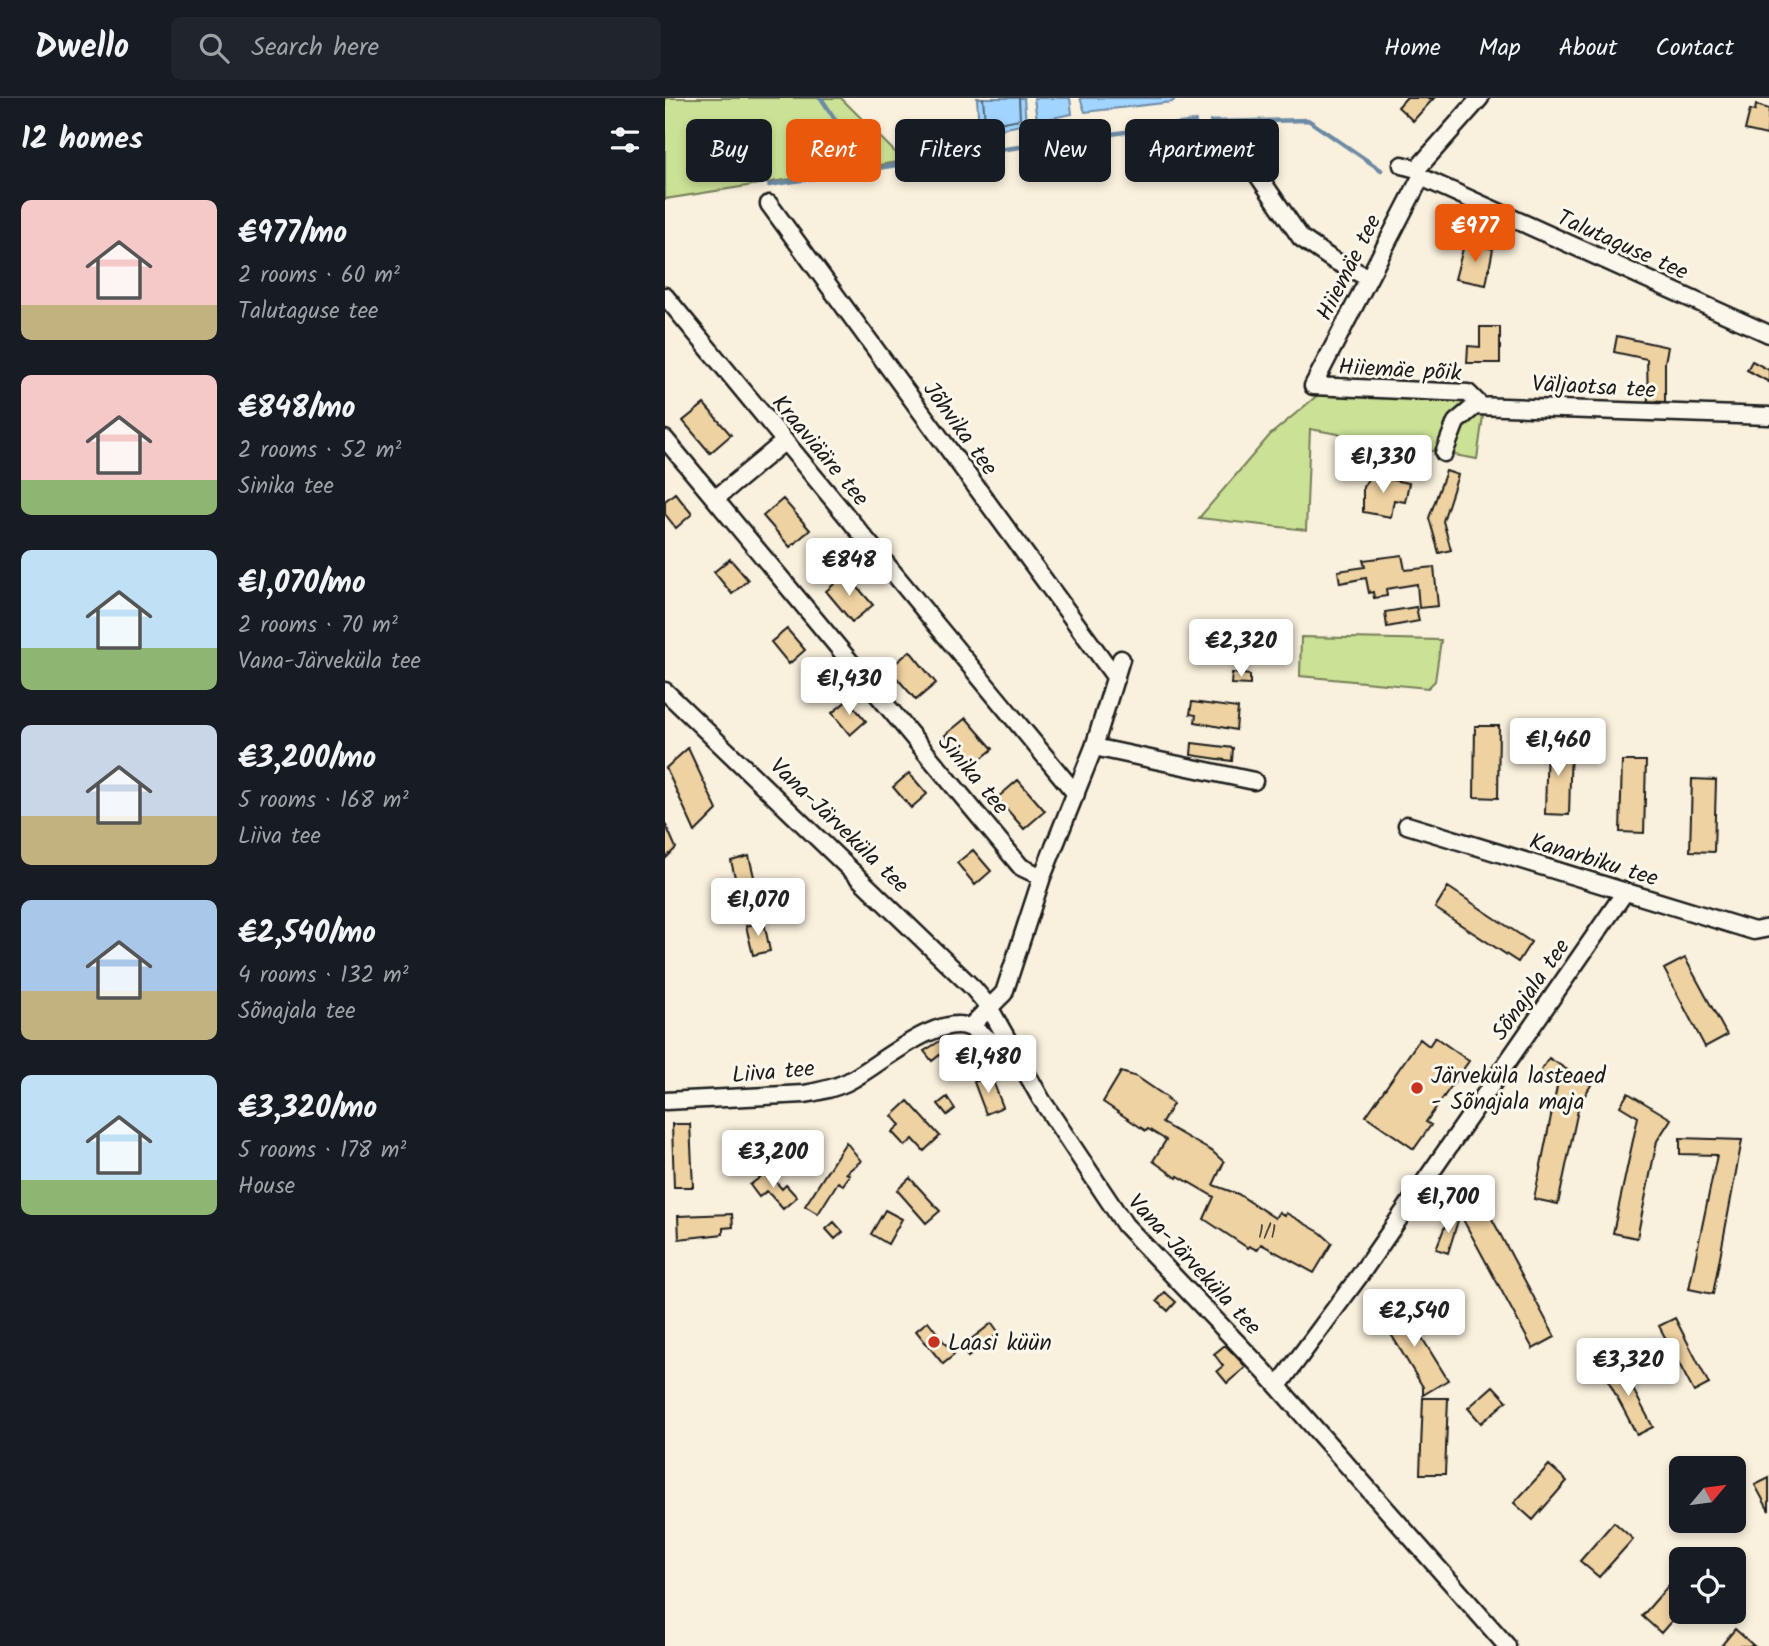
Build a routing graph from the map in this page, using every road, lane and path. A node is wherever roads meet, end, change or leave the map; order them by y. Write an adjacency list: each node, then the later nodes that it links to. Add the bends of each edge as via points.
1 (1480, 98): 2 (street, Hiiemäe tee)
2 (1413, 170): 5 (street, Hiiemäe tee); 7 (street, Talutaguse tee)
3 (1262, 182): 5 (street, via 1301,238)
4 (769, 204): 16 (street, Jõhvika tee)
5 (1367, 277): 8 (street, Hiiemäe tee)
6 (665, 296): 12 (street, Kraaviääre tee)
7 (1769, 334)
8 (1313, 386): 9 (street, Hiiemäe põik, via 1468,393)
9 (1481, 406): 10 (street, Väljaotsa tee); 13 (street, via 1463,413)
10 (1769, 416)
11 (665, 439): 14 (street, Sinika tee)
12 (785, 441): 14 (street); 20 (street, Kraaviääre tee)
13 (1444, 453)
14 (715, 499): 22 (street, Sinika tee, via 1021,867)
15 (1121, 659): 16 (street)
16 (1115, 678): 18 (street)
17 (665, 691): 25 (street, Vana-Järveküla tee, via 932,945)
18 (1094, 747): 19 (street); 20 (street)
19 (1254, 782)
20 (1076, 794): 22 (street)
21 (1407, 825): 23 (street, Kanarbiku tee)
22 (1042, 877): 25 (street, via 1004,993)
23 (1625, 892): 24 (street, Kanarbiku tee, via 1754,931); 29 (street, Sõnajala tee, via 1360,1275)
24 (1769, 928)
25 (989, 1007): 26 (street); 27 (street, Vana-Järveküla tee)
26 (970, 1027): 27 (street); 28 (street, Liiva tee, via 948,1025 932,1030 851,1080 826,1090)
27 (1024, 1066): 29 (street, Vana-Järveküla tee, via 1125,1226)
28 (665, 1101)
29 (1277, 1386): 30 (street, Vana-Järveküla tee)
30 (1507, 1646)

